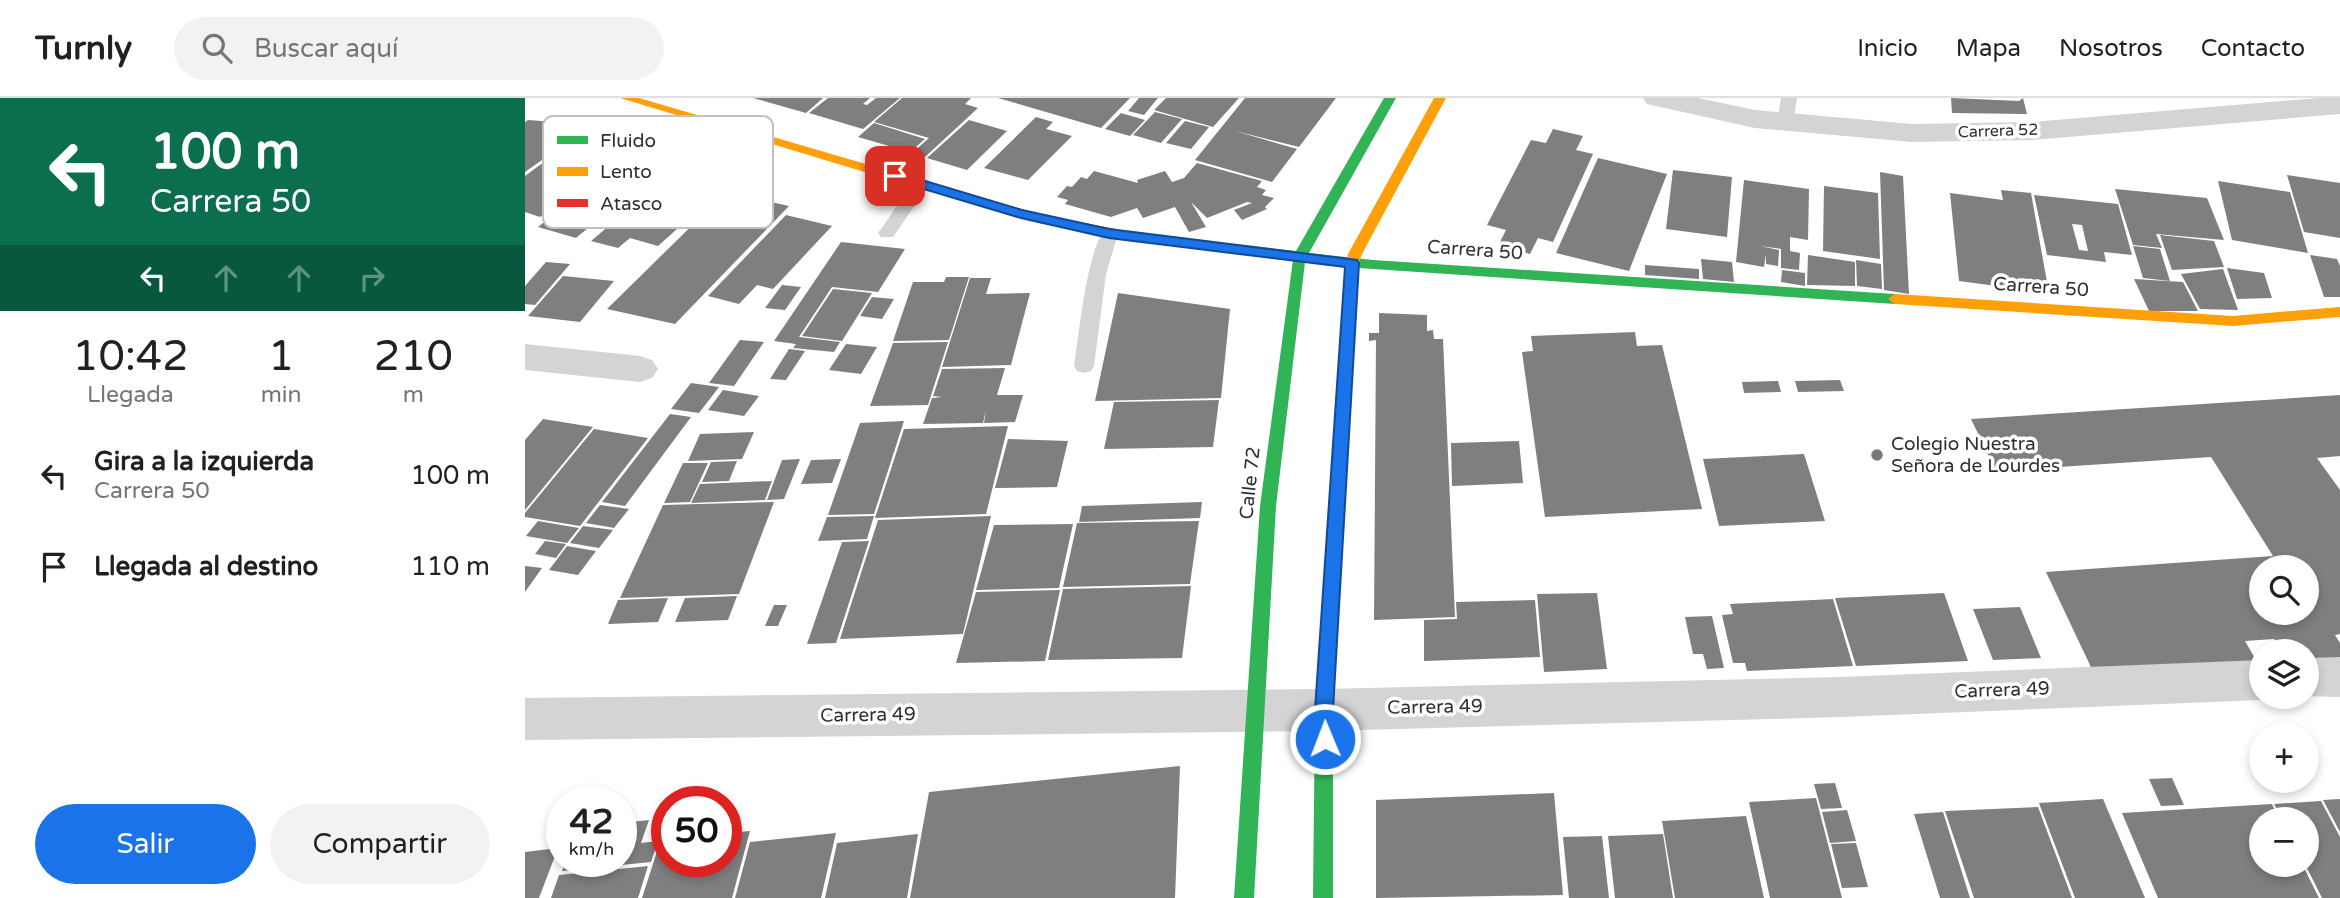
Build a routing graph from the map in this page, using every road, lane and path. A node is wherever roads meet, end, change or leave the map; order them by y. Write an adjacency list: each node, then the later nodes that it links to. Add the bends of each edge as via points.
1 (626, 98): 7 (street, Carrera 50)
2 (1390, 98): 12 (street, Calle 72)
3 (1440, 98): 13 (street)
4 (1657, 98): 6 (street, Carrera 52)
5 (2340, 105): 6 (street, Carrera 52, via 2032,131 1912,133)
6 (1787, 110)
7 (688, 116)
8 (773, 141): 9 (street, Carrera 50)
9 (922, 184): 10 (lane); 11 (street, Carrera 50)
10 (887, 233)
11 (1109, 234): 12 (street, Carrera 50); 16 (lane, via 1097,274)
12 (1299, 258): 13 (street, Carrera 50); 21 (street, Calle 72, via 1268,506)
13 (1352, 263): 14 (street, Carrera 50, via 2233,321); 22 (street)
14 (2340, 312)
15 (525, 357): 17 (street)
16 (1084, 366)
17 (640, 369)
18 (2340, 677): 19 (street)
19 (2319, 678)
20 (2249, 680): 22 (street, Carrera 49)
21 (1254, 710): 22 (street, Carrera 49); 23 (street, Carrera 49); 24 (street, Calle 72)
22 (1324, 710): 25 (street)
23 (525, 719)
24 (1244, 898)
25 (1323, 898)

